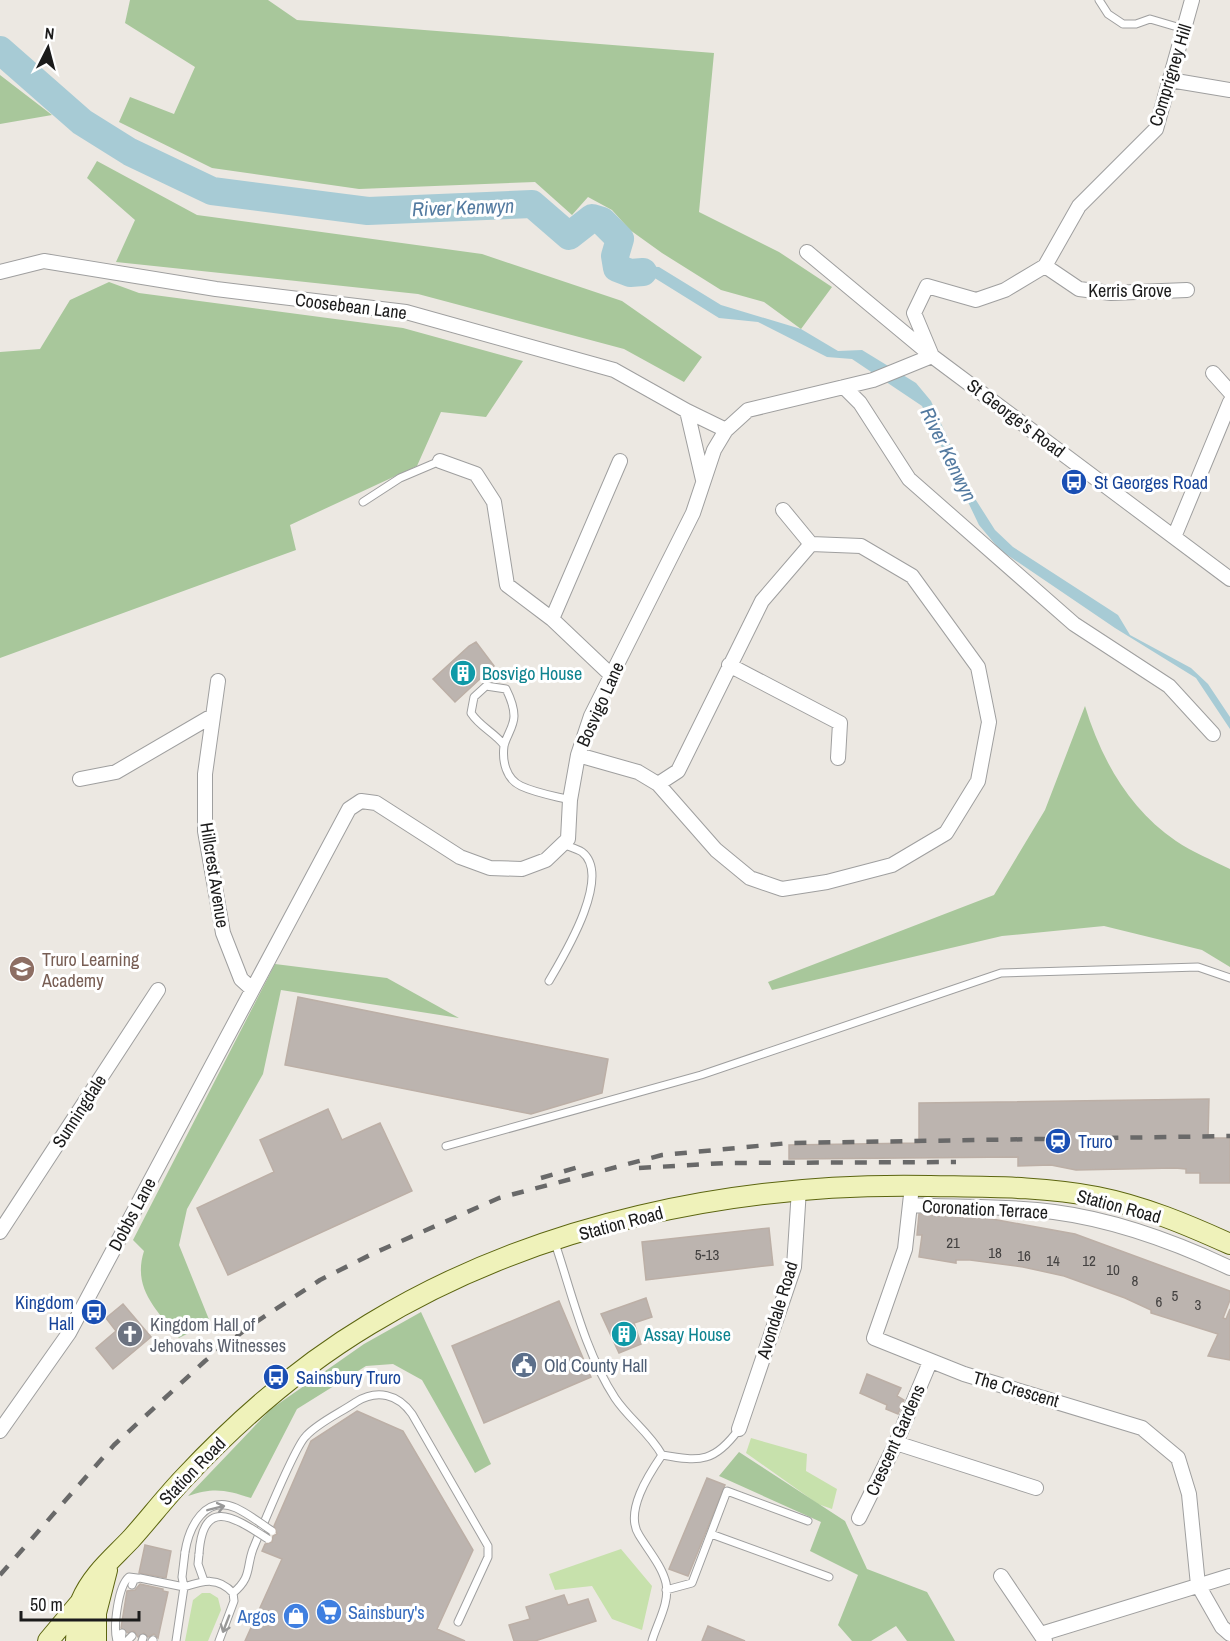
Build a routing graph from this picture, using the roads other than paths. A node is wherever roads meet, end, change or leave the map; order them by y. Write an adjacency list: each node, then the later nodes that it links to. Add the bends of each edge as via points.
1 (1099, 0): 3 (lane, via 1108,14 1123,24 1150,20)
2 (1192, 0): 3 (street, Comprigney Hill)
3 (1184, 29): 4 (street, Comprigney Hill)
4 (1170, 80): 5 (street); 7 (street, Comprigney Hill, via 1156,129 1079,206)
5 (1230, 90)
6 (807, 252): 10 (street, St George's Road)
7 (1045, 266): 9 (street, Kerris Grove, via 1079,289 1111,293); 10 (street, Comprigney Hill, via 1005,290 976,300 927,286 914,313)
8 (0, 272): 15 (street, Coosebean Lane, via 44,261 216,289 406,312 615,370)
9 (1187, 290)
10 (932, 356): 12 (street, Bosvigo Lane, via 873,380); 22 (street, St George's Road)
11 (1213, 373): 13 (street)
12 (844, 387): 16 (street, Bosvigo Lane, via 748,410); 30 (street, via 860,403 909,479 1074,624 1169,686)
13 (1230, 392)
14 (1230, 402): 22 (street)
15 (687, 411): 16 (street, Coosebean Lane); 19 (street)
16 (726, 430): 19 (street, Bosvigo Lane)
17 (440, 461): 20 (lane, via 400,477); 25 (street, via 476,474 494,502 507,585)
18 (620, 461): 25 (street)
19 (703, 480): 27 (street, Bosvigo Lane, via 693,513)
20 (363, 502)
21 (783, 510): 23 (street)
22 (1174, 537): 24 (street, St George's Road)
23 (811, 544): 26 (street, via 762,601); 35 (street, via 861,546 912,576 978,667 989,722 978,781 946,833 892,865 782,889 750,878 716,850)
24 (1230, 579)
25 (552, 619): 27 (street)
26 (729, 665): 33 (street, via 840,723); 35 (street, via 678,771)
27 (611, 675): 32 (street, Bosvigo Lane)
28 (218, 681): 29 (street, Hillcrest Avenue)
29 (212, 716): 34 (street, via 116,772); 40 (street, Hillcrest Avenue, via 205,774 205,831 223,933 240,979)
30 (1213, 734)
31 (504, 745): 31 (lane, via 514,714 510,698 506,689 486,686 474,696 471,713 480,726); 36 (lane, via 505,769 512,780)
32 (578, 755): 35 (street, via 638,772); 36 (street, Bosvigo Lane)
33 (838, 758)
34 (80, 780)
35 (658, 784)
36 (570, 800): 37 (street, Bosvigo Lane)
37 (565, 845): 39 (lane, via 583,853 587,860 590,894 573,939); 40 (street, via 546,860 522,869 490,868 460,857 376,803 361,801 340,821)
38 (1230, 978): 42 (lane, via 1198,967 1001,973 701,1076)
39 (549, 981)
40 (252, 989): 51 (street, Dobbs Lane, via 69,1333)
41 (158, 990): 45 (street, Sunningdale)
42 (446, 1146)
43 (799, 1189): 44 (street, Station Road); 46 (street, Station Road, via 698,1203); 50 (street, Avondale Road, via 794,1267)
44 (912, 1195): 47 (street, Station Road, via 1018,1188 1097,1197 1156,1214); 48 (street, Coronation Terrace, via 1085,1217); 49 (street, The Crescent, via 905,1249 874,1338)
45 (0, 1232)
46 (555, 1241): 53 (lane, via 596,1364 615,1398 652,1438); 60 (street, Station Road, via 427,1293 319,1358 280,1387 212,1449)
47 (1230, 1244)
48 (1230, 1268)
49 (930, 1362): 52 (street, Crescent Gardens); 70 (street, The Crescent, via 1142,1428 1178,1458 1189,1494)
50 (739, 1429): 53 (lane, via 726,1447 705,1458)
51 (0, 1431)
52 (896, 1443): 54 (street); 55 (street, Crescent Gardens)
53 (662, 1455): 74 (lane, via 642,1486 635,1509 637,1532 653,1556)
54 (1036, 1488)
55 (859, 1518)
56 (808, 1521): 58 (lane, via 727,1491)
57 (272, 1531): 72 (lane, one-way to 57, bridge, via 185,1551 193,1523 203,1512 217,1506 236,1508)
58 (711, 1534): 63 (lane); 74 (lane, via 692,1583)
59 (268, 1539): 66 (lane, bridge, via 236,1519 219,1516 208,1521 202,1530 198,1564)
60 (111, 1557): 77 (street, Station Road); 84 (street, Station Road, via 96,1608)
61 (1001, 1576): 80 (street)
62 (1230, 1576): 70 (street)
63 (829, 1577)
64 (140, 1578): 65 (lane); 69 (lane); 81 (lane, via 129,1577 124,1583 115,1621)
65 (150, 1580): 67 (lane); 71 (lane)
66 (204, 1581): 72 (lane); 76 (lane, via 221,1583)
67 (159, 1582): 68 (lane); 73 (lane)
68 (169, 1584): 72 (lane); 75 (lane)
69 (132, 1585)
70 (1198, 1585): 79 (street); 80 (street)
71 (143, 1587)
72 (184, 1587): 85 (lane)
73 (153, 1589)
74 (666, 1590): 87 (lane, via 666,1603)
75 (163, 1591)
76 (233, 1593): 78 (lane, via 250,1572 252,1552 303,1439 359,1400 386,1395 400,1400 412,1414 488,1546 489,1555); 86 (lane, one-way to 86, via 234,1601)
77 (79, 1604): 82 (street); 83 (street, Station Road)
78 (458, 1622)
79 (1230, 1634)
80 (1043, 1637)
81 (120, 1638)
82 (48, 1641)
83 (76, 1641)
84 (96, 1641)
85 (176, 1641)
86 (219, 1641)
87 (652, 1641)

